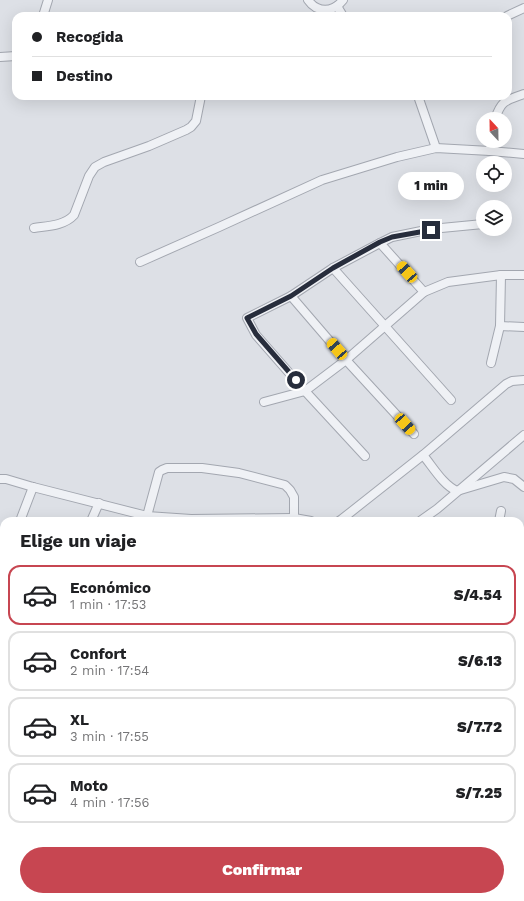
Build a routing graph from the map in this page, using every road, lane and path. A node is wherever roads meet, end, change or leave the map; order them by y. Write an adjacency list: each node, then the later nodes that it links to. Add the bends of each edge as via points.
1 (48, 0): 5 (street)
2 (308, 0): 3 (street, via 312,6 325,10)
3 (340, 3)
4 (524, 8): 6 (street)
5 (45, 12)
6 (512, 14)
7 (12, 56): 8 (street)
8 (0, 57)
9 (524, 94): 10 (street)
10 (512, 99)
11 (201, 100): 20 (street, via 196,121 191,127 95,167 71,219)
12 (419, 100): 15 (street)
13 (509, 100): 14 (street, via 504,102)
14 (497, 112)
15 (436, 148): 17 (street); 22 (street, via 322,180)
16 (490, 148): 17 (street)
17 (490, 151): 18 (street)
18 (524, 154)
19 (476, 225): 21 (street, via 431,230 392,237)
20 (34, 228)
21 (380, 242): 23 (street); 26 (street)
22 (140, 262)
23 (333, 268): 27 (street); 28 (street)
24 (501, 275): 25 (street); 26 (street, via 448,282); 29 (street)
25 (524, 275)
26 (424, 292): 28 (street)
27 (291, 296): 31 (street); 34 (street, via 247,318 256,334)
28 (384, 326): 31 (street); 35 (street)
29 (500, 326): 30 (street); 32 (street)
30 (524, 327)
31 (346, 360): 34 (street); 37 (street)
32 (491, 363)
33 (524, 380): 39 (street, via 506,384)
34 (306, 391): 36 (street); 40 (street)
35 (451, 400)
36 (264, 402)
37 (414, 434)
38 (524, 435): 44 (street)
39 (423, 454): 44 (street, via 447,485); 52 (street)
40 (365, 456)
41 (0, 479): 42 (street)
42 (33, 487): 45 (street); 48 (street)
43 (524, 487): 44 (street, via 514,479 504,477)
44 (457, 491): 53 (street)
45 (99, 503): 47 (street); 49 (street)
46 (501, 511): 54 (street)
47 (147, 516): 50 (street); 51 (street, via 159,472 167,468 202,468 239,473 285,485 294,496)
48 (22, 517)
49 (93, 517)
50 (162, 517)
51 (293, 517)
52 (344, 517)
53 (426, 517)
54 (500, 517)

